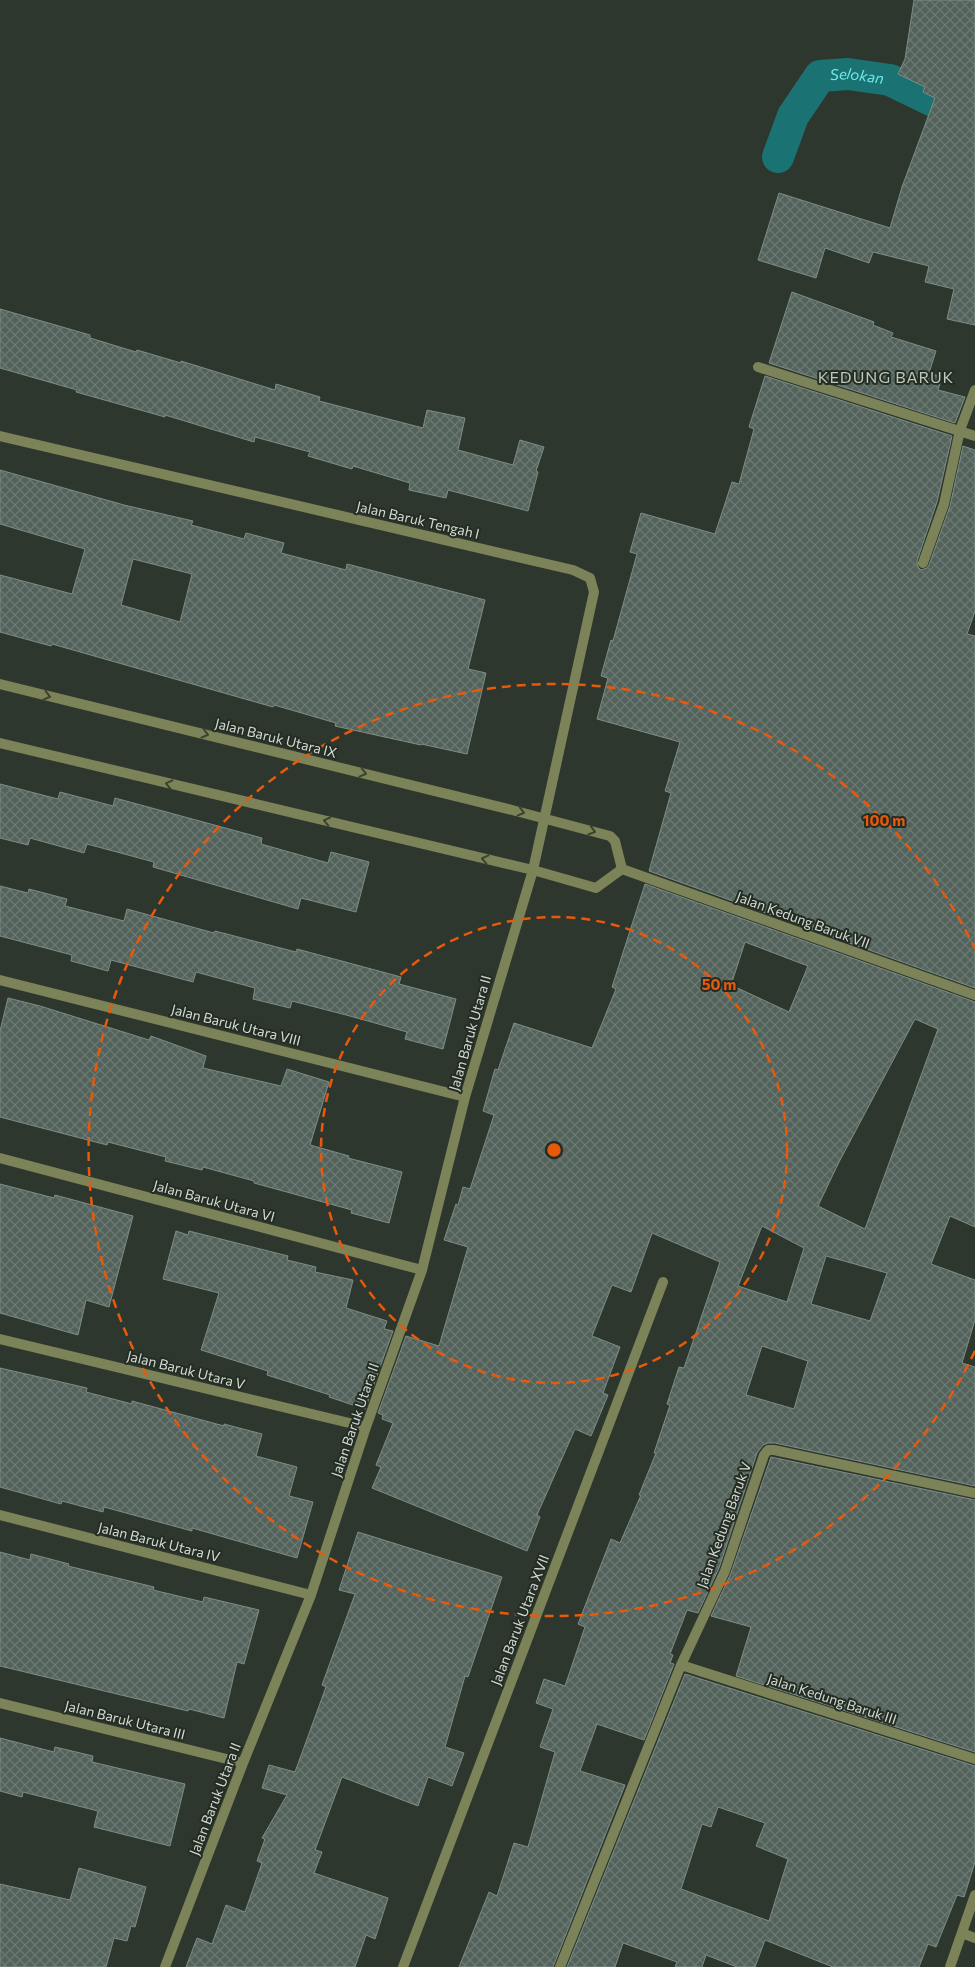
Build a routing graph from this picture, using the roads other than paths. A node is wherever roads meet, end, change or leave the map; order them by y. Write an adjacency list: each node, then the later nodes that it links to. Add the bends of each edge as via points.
1 (758, 367): 3 (street)
2 (975, 390): 3 (street)
3 (960, 430): 5 (street); 6 (street, via 944,504)
4 (0, 436): 9 (street, Jalan Baruk Tengah I, via 573,570 590,578 594,592)
5 (975, 436)
6 (923, 563)
7 (0, 684): 9 (street, Jalan Baruk Utara IX, one-way to 9)
8 (0, 744): 11 (street, one-way to 8)
9 (545, 818): 10 (street, one-way to 10, via 613,838); 11 (street, Jalan Baruk Tengah I)
10 (622, 869): 11 (street, via 596,888); 13 (street, Jalan Kedung Baruk VII)
11 (533, 870): 14 (street, Jalan Baruk Utara II)
12 (0, 980): 14 (street, Jalan Baruk Utara VIII)
13 (975, 995)
14 (466, 1097): 16 (street, Jalan Baruk Utara II)
15 (0, 1158): 16 (street, Jalan Baruk Utara VI)
16 (422, 1270): 19 (street, Jalan Baruk Utara II)
17 (663, 1282): 31 (street, Jalan Baruk Utara XVII)
18 (0, 1339): 19 (street, Jalan Baruk Utara V)
19 (366, 1427): 22 (street, Jalan Baruk Utara II)
20 (975, 1493): 23 (street, Jalan Kedung Baruk V, via 768,1450 725,1571)
21 (0, 1515): 22 (street, Jalan Baruk Utara IV)
22 (311, 1595): 26 (street, Jalan Baruk Utara II)
23 (681, 1665): 25 (street, Jalan Kedung Baruk III); 32 (street)
24 (0, 1703): 26 (street, Jalan Baruk Utara III)
25 (975, 1758)
26 (243, 1763): 30 (street, Jalan Baruk Utara II)
27 (975, 1895): 28 (street)
28 (962, 1933): 29 (street); 33 (street)
29 (975, 1938)
30 (165, 1967)
31 (403, 1967)
32 (560, 1967)
33 (950, 1967)

